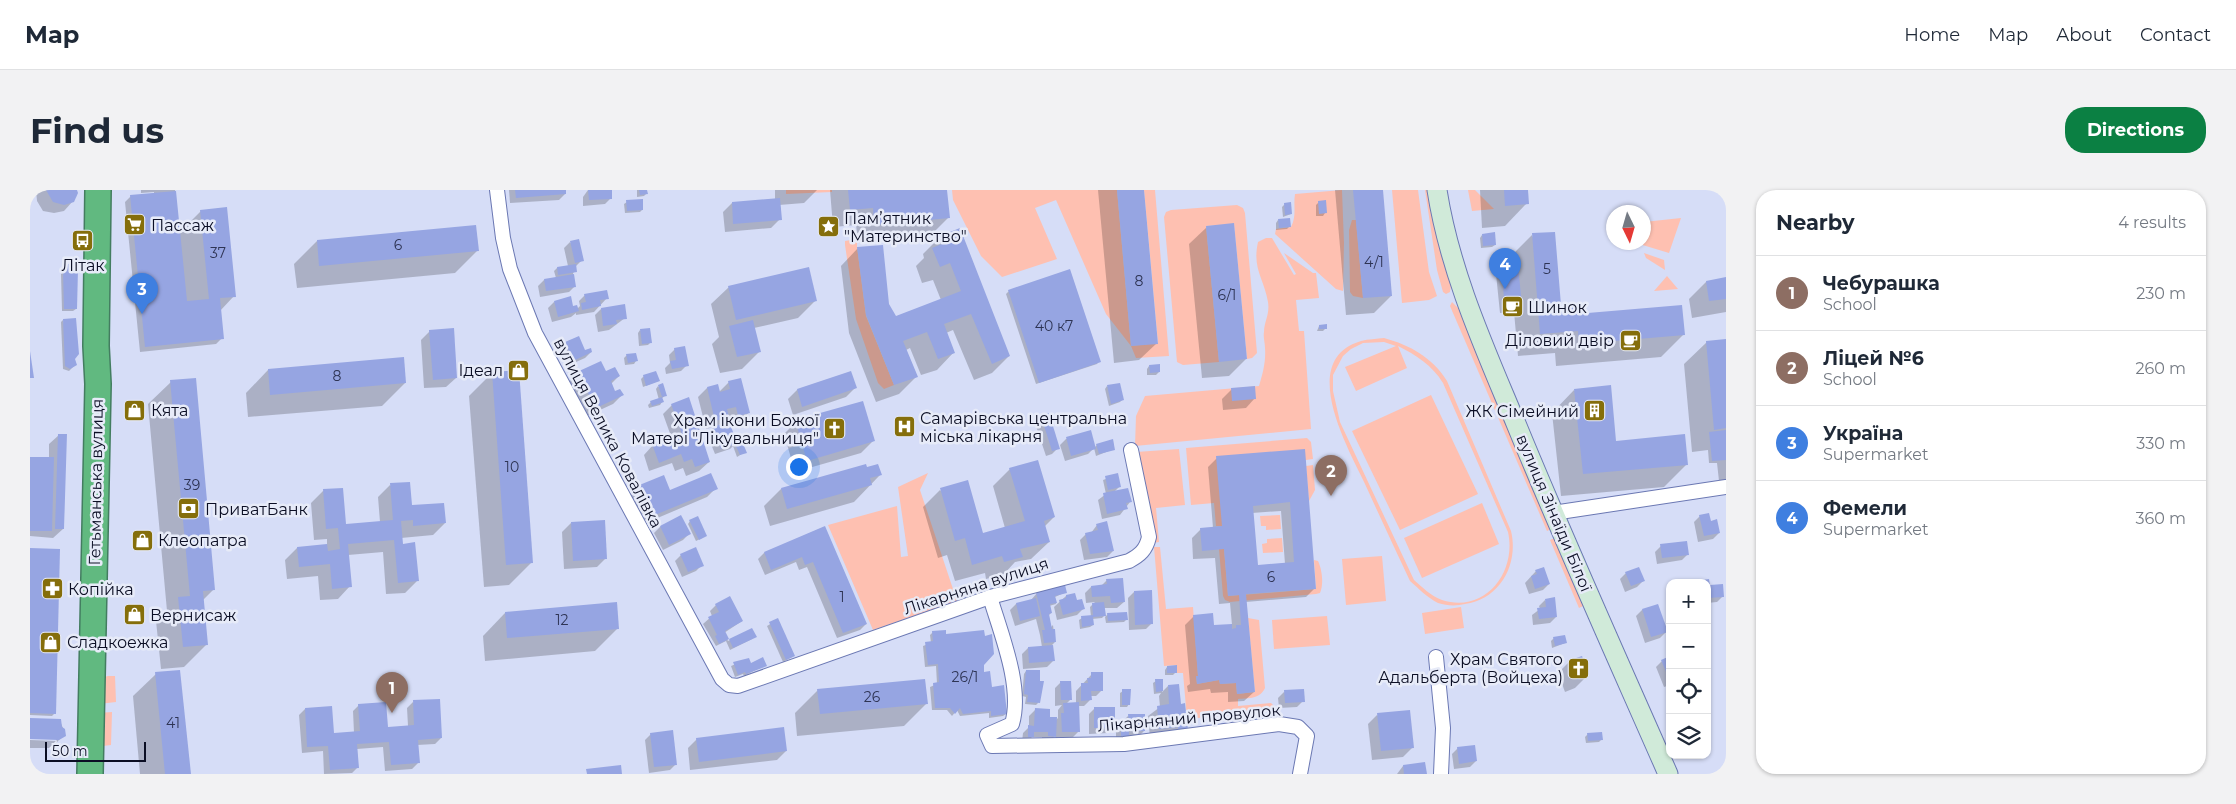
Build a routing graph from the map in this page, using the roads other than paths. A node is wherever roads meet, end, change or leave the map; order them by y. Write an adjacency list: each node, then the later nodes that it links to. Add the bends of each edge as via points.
1 (98, 190): 10 (highway, Гетьманська вулиця)
2 (497, 190): 9 (street, вулиця Велика Ковалівка, via 510,269 535,333)
3 (1437, 190): 6 (street, вулиця Зінаїди Білої, via 1462,292)
4 (1131, 450): 7 (street, Лікарняна вулиця, via 1149,537 1140,554 1128,561)
5 (1726, 487): 6 (street)
6 (1553, 513): 13 (street, вулиця Зінаїди Білої)
7 (990, 597): 9 (street, Лікарняна вулиця, via 738,686 729,685); 11 (street, Лікарняний провулок, via 1007,655 1016,712 1012,724 987,735 992,746 1124,744 1279,724 1298,727 1307,736)
8 (1436, 657): 12 (street, via 1442,728)
9 (722, 679)
10 (90, 774)
11 (1300, 774)
12 (1440, 774)
13 (1668, 774)

